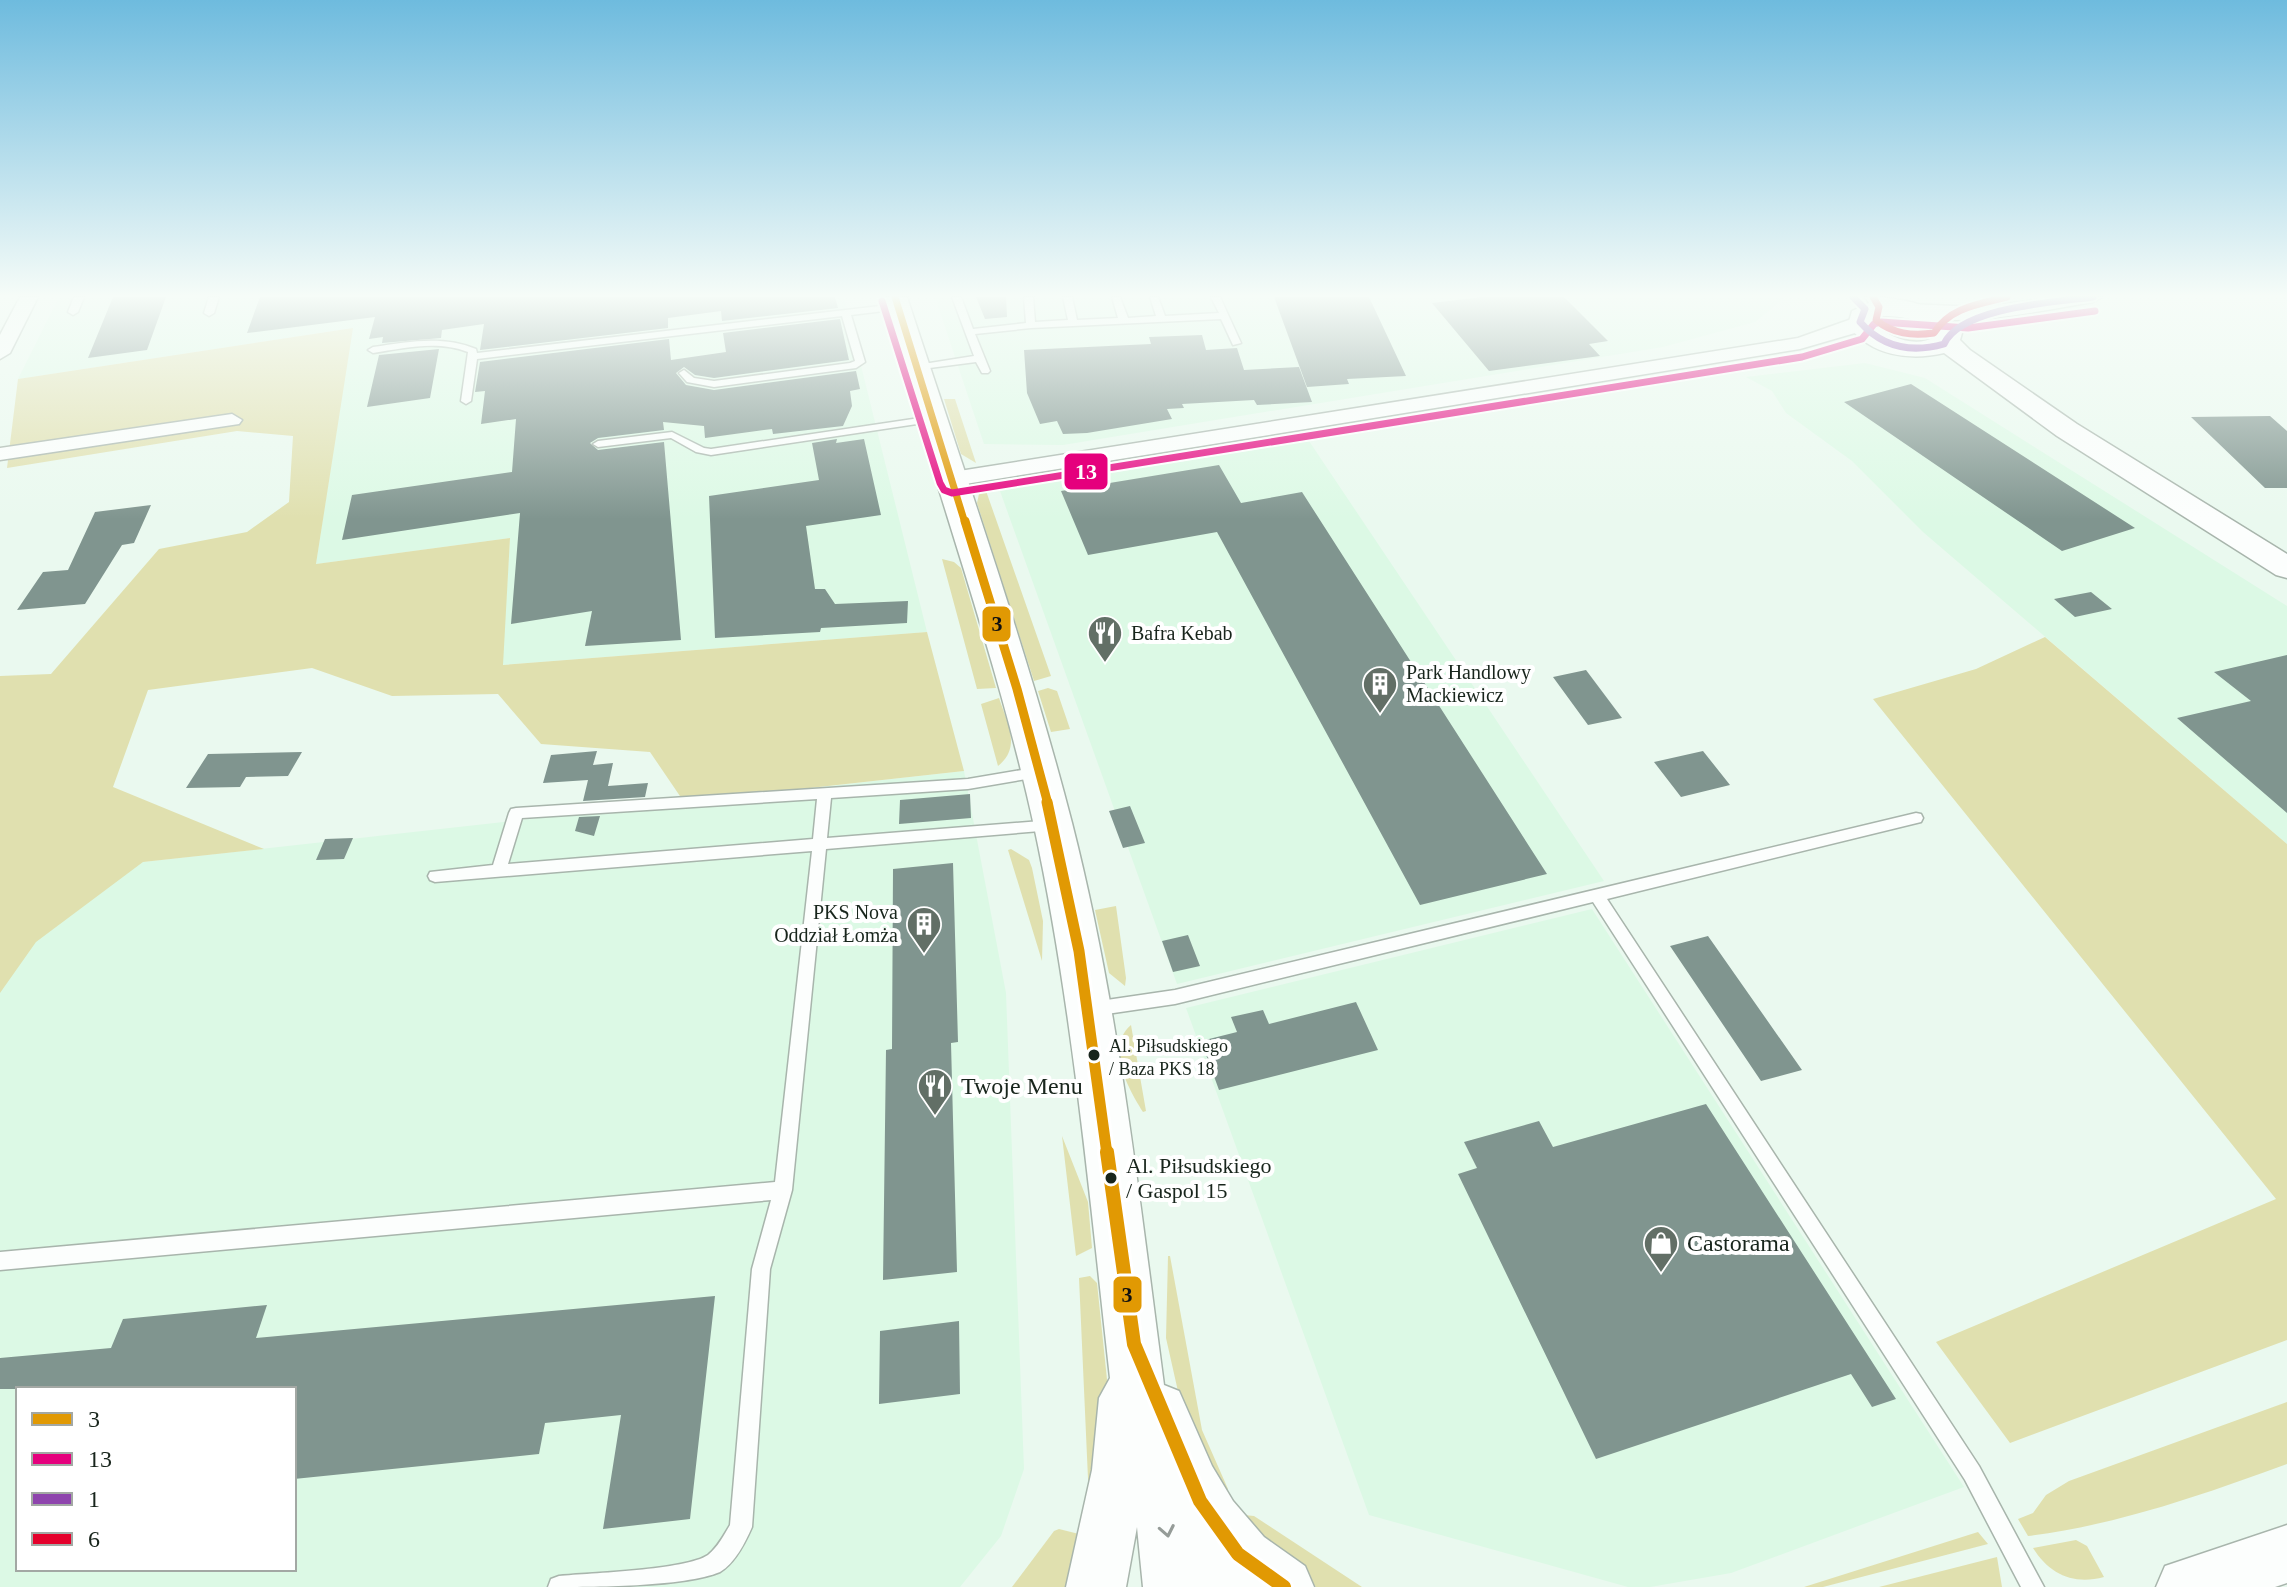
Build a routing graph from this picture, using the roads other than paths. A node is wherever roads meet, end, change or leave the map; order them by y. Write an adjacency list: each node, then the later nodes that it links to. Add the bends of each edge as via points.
1 (470, 371): 8 (lane)
2 (812, 371): 7 (lane, via 706,384)
3 (918, 371): 9 (street)
4 (1625, 371): 14 (street)
5 (1962, 371): 11 (street)
6 (1983, 371): 11 (street)
7 (684, 373)
8 (466, 401)
9 (933, 419): 12 (lane, via 711,452 672,435); 14 (street)
10 (232, 420): 13 (street)
11 (2067, 430): 15 (street)
12 (598, 444)
13 (0, 454)
14 (953, 479): 16 (street)
15 (2287, 568)
16 (1040, 772): 17 (lane, via 968,784); 19 (street)
17 (825, 793): 20 (lane); 21 (lane, via 516,813)
18 (1916, 818): 23 (lane)
19 (1053, 825): 20 (lane); 24 (street)
20 (821, 846): 21 (lane); 25 (lane)
21 (499, 871): 22 (lane)
22 (435, 876)
23 (1596, 895): 24 (lane, via 1175,997); 34 (lane, via 1972,1473)
24 (1088, 1009): 27 (street)
25 (783, 1190): 26 (lane); 30 (lane, via 761,1269 741,1527 730,1547 711,1565 689,1572)
26 (0, 1261)
27 (1134, 1344): 29 (street, via 1200,1501 1224,1537); 31 (street, via 1120,1470); 32 (street, one-way to 32)
28 (2287, 1554): 35 (street)
29 (1273, 1580): 33 (street, via 1221,1570)
30 (559, 1587)
31 (1096, 1587)
32 (1173, 1587)
33 (1189, 1587)
34 (2033, 1587)
35 (2186, 1587)

